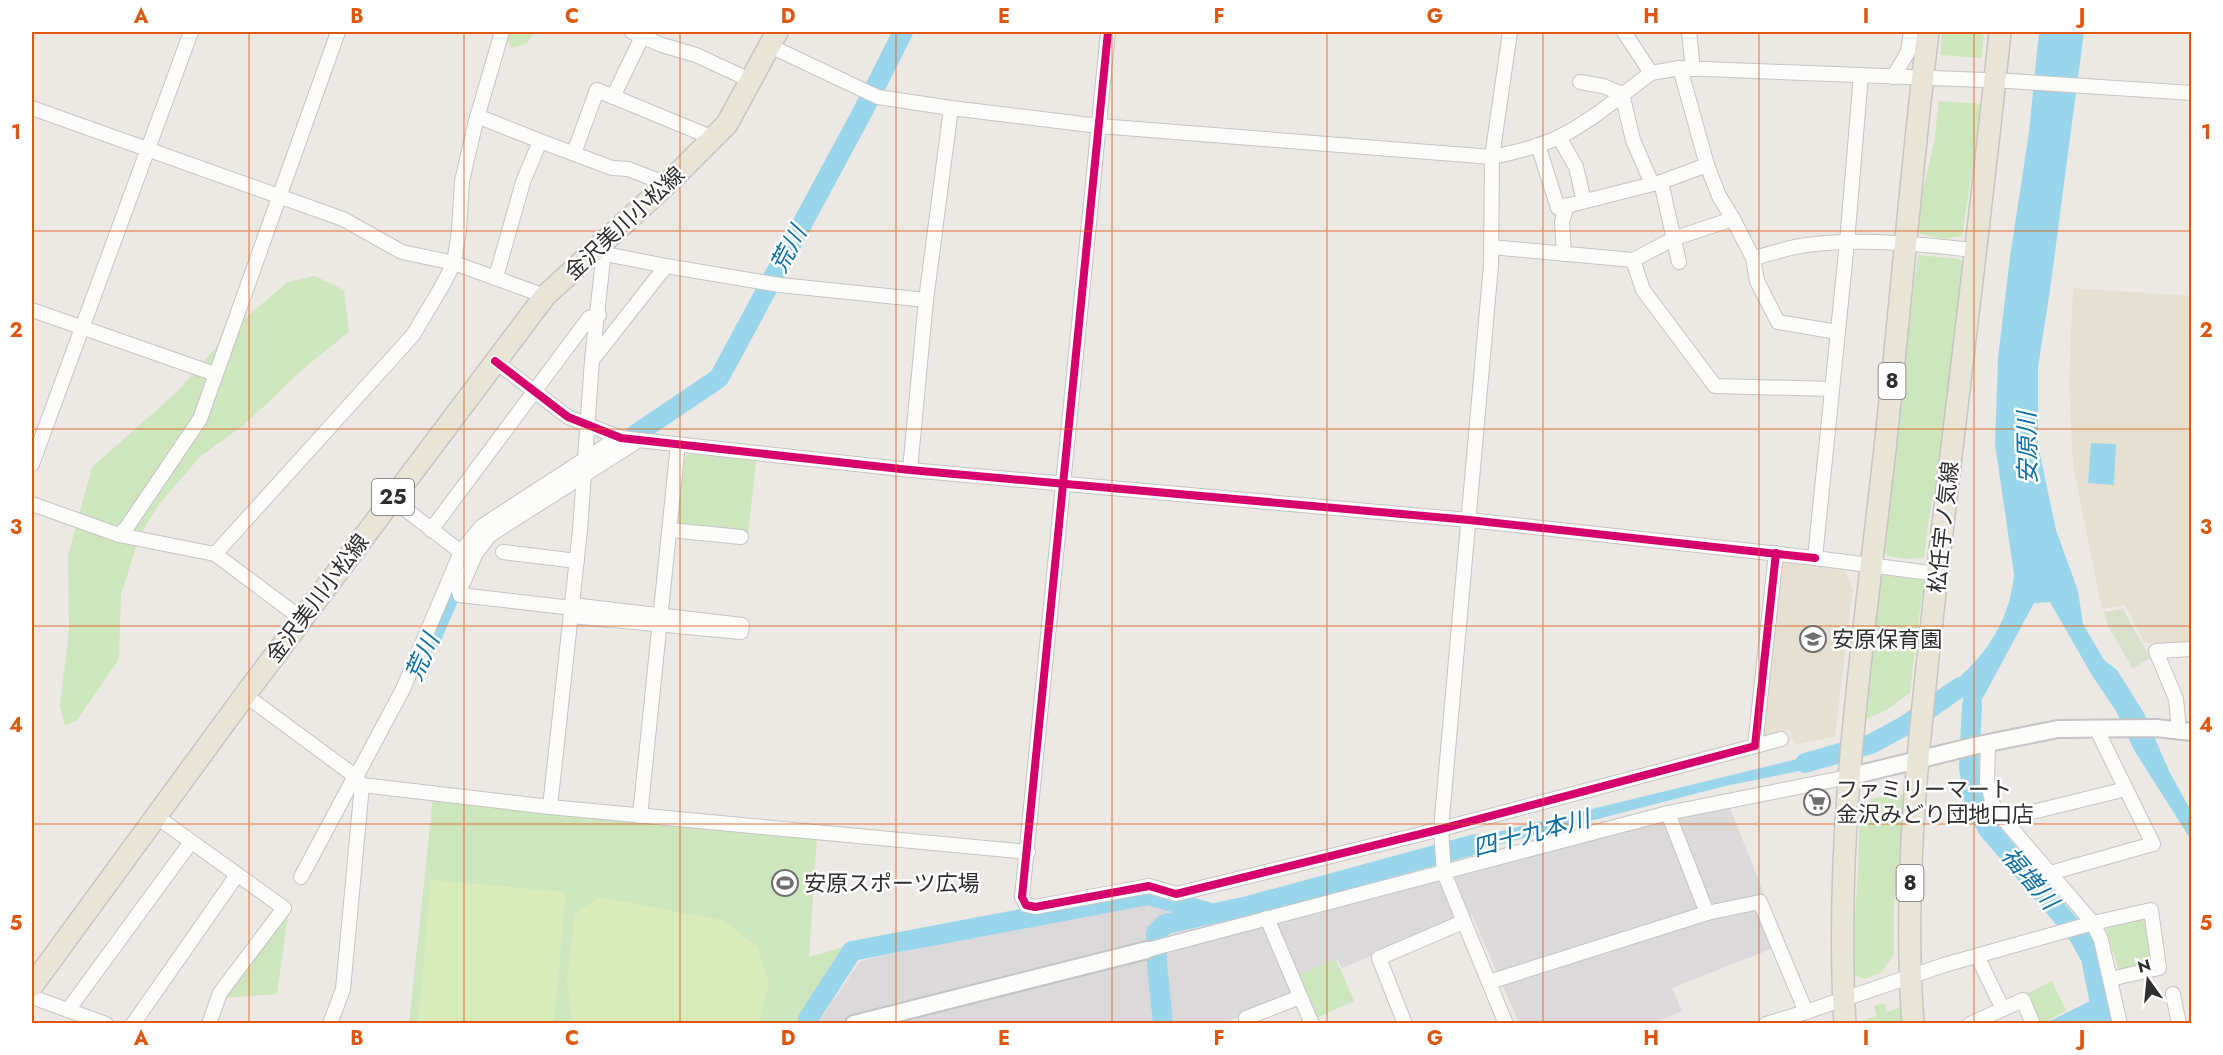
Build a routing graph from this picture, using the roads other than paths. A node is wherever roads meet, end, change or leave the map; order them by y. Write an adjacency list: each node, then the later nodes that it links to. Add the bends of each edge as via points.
1 (191, 32): 32 (street)
2 (338, 32): 38 (street)
3 (502, 32): 26 (street)
4 (1108, 32): 27 (street)
5 (1510, 32): 34 (street)
6 (1624, 32): 14 (street)
7 (1689, 32): 13 (street)
8 (1911, 32): 16 (street, via 1908,52)
9 (1929, 32): 17 (main road, 8)
10 (2000, 32): 19 (main road, 松任宇ノ気線 / 8)
11 (637, 34): 18 (street); 23 (street)
12 (773, 39): 18 (main road, 金沢美川小松線 / 25); 25 (street, via 873,95)
13 (1687, 68): 14 (street); 15 (street); 35 (street)
14 (1651, 73): 22 (street)
15 (1861, 75): 16 (street); 43 (street)
16 (1893, 76): 17 (street)
17 (1923, 78): 19 (street); 44 (main road, 8)
18 (752, 81): 29 (main road, 金沢美川小松線 / 25, via 727,124)
19 (2002, 81): 21 (street); 47 (main road, 松任宇ノ気線 / 8)
20 (1580, 82): 22 (street)
21 (2192, 93)
22 (1622, 94): 28 (street); 36 (street, via 1633,140)
23 (614, 97): 29 (street); 33 (street, via 597,90)
24 (32, 108): 32 (street)
25 (951, 108): 27 (street); 56 (street)
26 (477, 116): 30 (street); 52 (street, via 462,181)
27 (1098, 126): 34 (street); 74 (street)
28 (1559, 137): 31 (street); 39 (street, via 1576,167)
29 (713, 138): 37 (main road, 金沢美川小松線 / 25)
30 (540, 141): 33 (street); 54 (street, via 523,182)
31 (1538, 146): 34 (street); 40 (street, via 1558,208)
32 (148, 151): 38 (street); 59 (street)
33 (574, 153): 37 (street)
34 (1492, 157): 46 (street)
35 (1707, 165): 36 (street); 41 (street)
36 (1657, 183): 39 (street); 42 (street)
37 (667, 184): 45 (main road, 金沢美川小松線 / 25)
38 (280, 196): 52 (street, via 343,219 402,252); 63 (street)
39 (1584, 201): 40 (street)
40 (1567, 205): 48 (street, via 1562,222)
41 (1733, 219): 42 (street); 49 (street)
42 (1675, 238): 50 (street); 51 (street)
43 (1847, 242): 44 (street); 49 (street, via 1804,245); 60 (street)
44 (1906, 243): 47 (street); 88 (main road, 8)
45 (605, 247): 53 (street); 55 (main road, 金沢美川小松線 / 25); 58 (street)
46 (1491, 247): 48 (street); 77 (street)
47 (1974, 250): 89 (main road, 松任宇ノ気線 / 8)
48 (1564, 254): 50 (street)
49 (1753, 258): 60 (street, via 1757,281 1778,322)
50 (1633, 260): 64 (street, via 1643,290 1715,386)
51 (1678, 262)
52 (454, 263): 54 (street); 84 (street, via 413,335)
53 (666, 266): 56 (street, via 780,285); 61 (street)
54 (496, 278): 55 (street)
55 (545, 296): 62 (main road, 金沢美川小松線 / 25)
56 (926, 300): 72 (street)
57 (32, 310): 59 (street)
58 (599, 315): 61 (street); 65 (street, via 590,318)
59 (82, 328): 63 (street); 71 (street)
60 (1838, 332): 64 (street)
61 (592, 360): 66 (street)
62 (495, 361): 65 (street); 75 (main road, 金沢美川小松線 / 25)
63 (215, 374): 80 (street, via 200,418)
64 (1832, 389): 86 (street)
65 (535, 392): 66 (street, via 568,417); 78 (street)
66 (586, 425): 67 (street); 70 (street)
67 (619, 437): 68 (street); 70 (street)
68 (639, 440): 69 (street); 73 (street)
69 (678, 444): 72 (street); 79 (street)
70 (585, 460): 73 (street); 85 (street, via 482,526)
71 (32, 464)
72 (910, 470): 74 (street)
73 (585, 475): 85 (street, via 490,535 476,553); 87 (street)
74 (1064, 484): 77 (street); 111 (street)
75 (392, 499): 78 (street); 91 (main road, 金沢美川小松線 / 25)
76 (32, 504): 80 (street)
77 (1469, 520): 83 (street); 109 (street)
78 (431, 530): 85 (street)
79 (670, 530): 81 (street); 92 (street)
80 (119, 535): 84 (street)
81 (741, 537)
82 (504, 552): 87 (street)
83 (1776, 553): 86 (street); 99 (street)
84 (215, 554): 91 (street)
85 (467, 557): 90 (street, via 460,595); 102 (street)
86 (1815, 558): 88 (street)
87 (577, 561): 90 (street)
88 (1871, 564): 89 (street); 101 (main road, 8)
89 (1938, 574): 100 (main road, 松任宇ノ気線 / 8)
90 (571, 610): 92 (street); 104 (street)
91 (302, 619): 94 (main road, 金沢美川小松線 / 25)
92 (660, 620): 92 (street, via 742,625 741,632); 106 (street)
93 (2192, 649): 96 (street, via 2156,651)
94 (245, 695): 102 (street); 107 (main road, 金沢美川小松線 / 25)
95 (2096, 728): 96 (street); 98 (street, via 2058,729); 103 (street)
96 (2185, 731)
97 (1781, 739): 99 (street)
98 (1983, 744): 100 (street); 108 (street, via 1994,808)
99 (1755, 746): 109 (street)
100 (1918, 752): 101 (street); 122 (main road, 松任宇ノ気線 / 8, via 1910,874)
101 (1849, 768): 105 (street); 129 (main road, 8, via 1841,918)
102 (358, 780): 104 (street); 115 (street); 137 (street, via 344,988)
103 (2126, 789): 108 (street); 113 (street, via 2153,844)
104 (550, 807): 106 (street)
105 (1668, 813): 112 (street); 116 (street)
106 (640, 816): 111 (street)
107 (157, 817): 110 (street); 125 (main road, 金沢美川小松線 / 25)
108 (2004, 819): 113 (street)
109 (1441, 832): 111 (street, via 1176,894 1149,886 1035,907 1026,905 1022,897); 112 (street)
110 (191, 842): 114 (street); 131 (street)
111 (1028, 852)
112 (1443, 867): 117 (street); 118 (street)
113 (2050, 873): 119 (street)
114 (237, 875): 135 (street); 136 (street, via 284,908 220,993)
115 (301, 877)
116 (1707, 913): 124 (street); 132 (street, via 1760,902)
117 (1267, 918): 120 (street); 128 (street)
118 (1463, 922): 124 (street); 141 (street, via 1379,958)
119 (2088, 924): 121 (street); 123 (street, via 2102,940); 123 (street, via 2151,910 2159,968)
120 (1155, 948): 133 (street)
121 (1977, 956): 122 (street); 130 (street)
122 (1910, 978): 129 (street); 145 (main road, 松任宇ノ気線 / 8)
123 (2110, 979): 148 (street)
124 (1489, 982): 142 (street)
125 (32, 986)
126 (2173, 994): 149 (street)
127 (32, 997): 131 (street)
128 (1300, 997): 139 (street, via 1246,1018); 140 (street)
129 (1844, 1000): 132 (street); 144 (main road, 8)
130 (2003, 1009): 146 (street); 147 (street, via 2023,1000)
131 (68, 1010): 134 (street)
132 (1806, 1012): 143 (street)
133 (915, 1017): 138 (street)
134 (106, 1023)
135 (133, 1023)
136 (209, 1023)
137 (330, 1023)
138 (854, 1023)
139 (1248, 1023)
140 (1312, 1023)
141 (1405, 1023)
142 (1506, 1023)
143 (1766, 1023)
144 (1845, 1023)
145 (1913, 1023)
146 (1970, 1023)
147 (2033, 1023)
148 (2120, 1023)
149 (2179, 1023)

